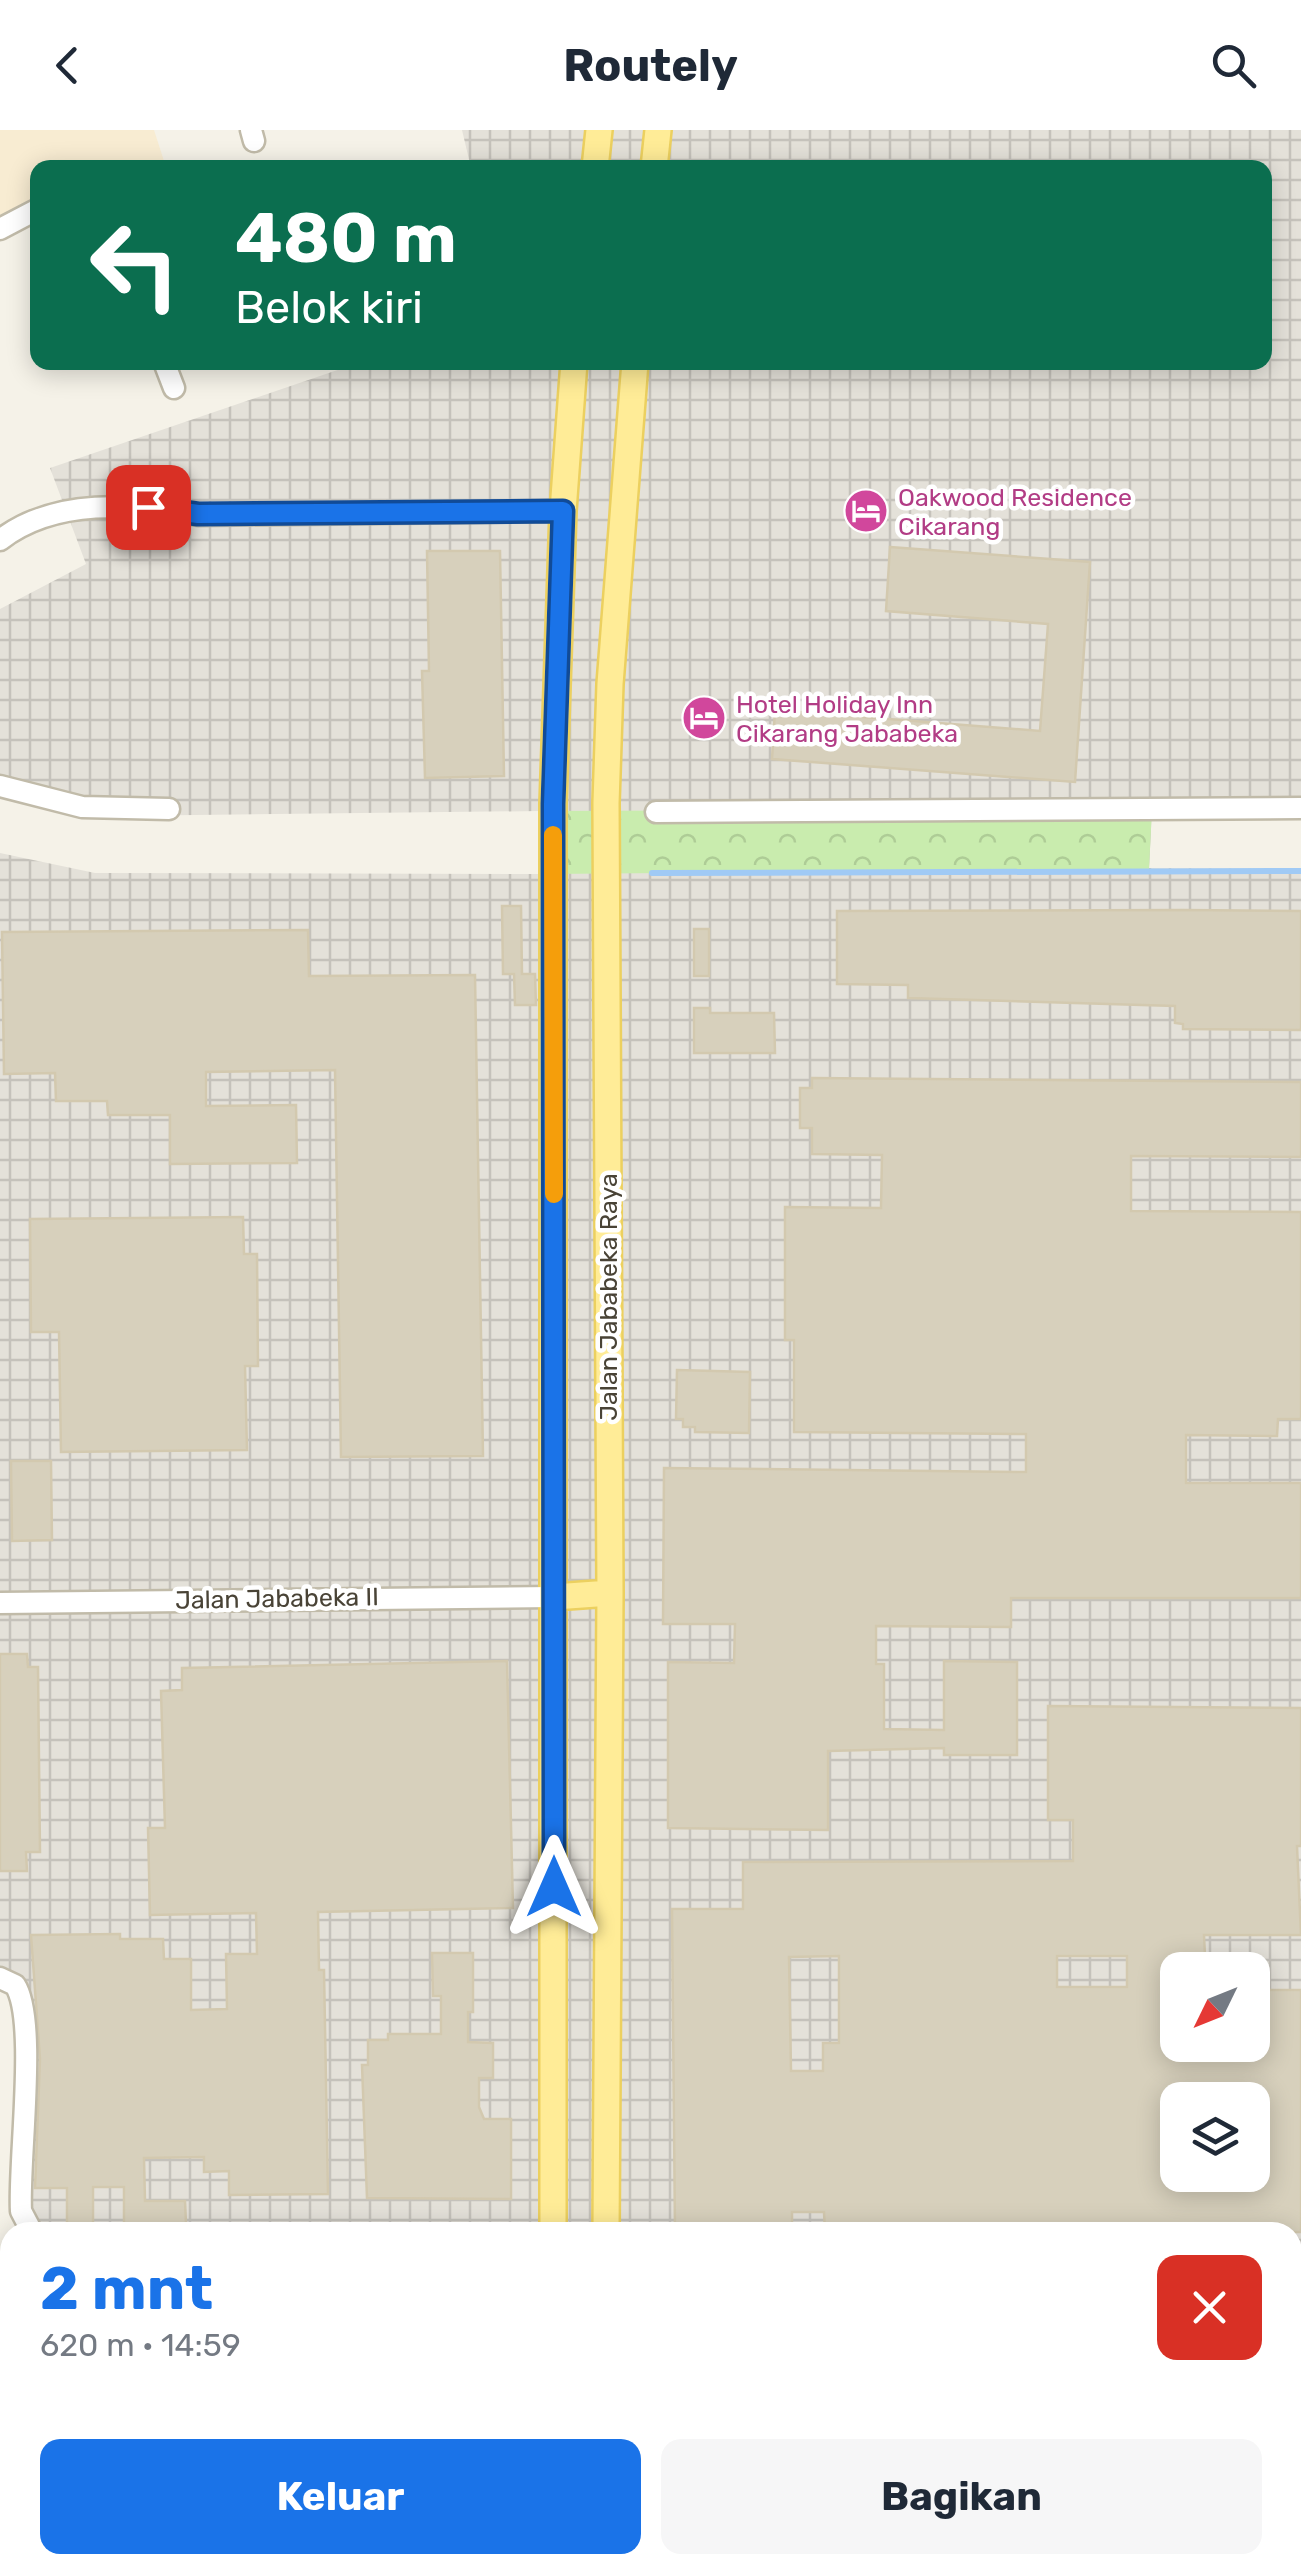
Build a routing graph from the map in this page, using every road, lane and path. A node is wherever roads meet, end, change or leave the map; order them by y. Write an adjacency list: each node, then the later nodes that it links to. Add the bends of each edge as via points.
1 (599, 130): 3 (main road)
2 (658, 130): 4 (main road)
3 (596, 160)
4 (655, 160)
5 (30, 213): 6 (street)
6 (0, 228)
7 (167, 370): 10 (street)
8 (573, 370): 11 (main road)
9 (634, 370): 17 (main road, Jalan Jababeka Raya, via 606,808)
10 (174, 388)
11 (563, 511): 12 (street, via 198,514 88,507 21,524); 18 (main road, via 553,804)
12 (0, 540)
13 (0, 786): 15 (street, via 82,808)
14 (1301, 808): 16 (street)
15 (169, 809)
16 (656, 812)
17 (610, 1593): 18 (main road); 25 (main road, Jalan Jababeka Raya)
18 (554, 1597): 19 (street, Jalan Jababeka II); 24 (main road)
19 (0, 1603)
20 (0, 1978): 21 (street, via 15,1984 20,1997)
21 (23, 2156): 22 (street); 23 (street, via 20,2210)
22 (0, 2164)
23 (27, 2222)
24 (554, 2222)
25 (606, 2222)

